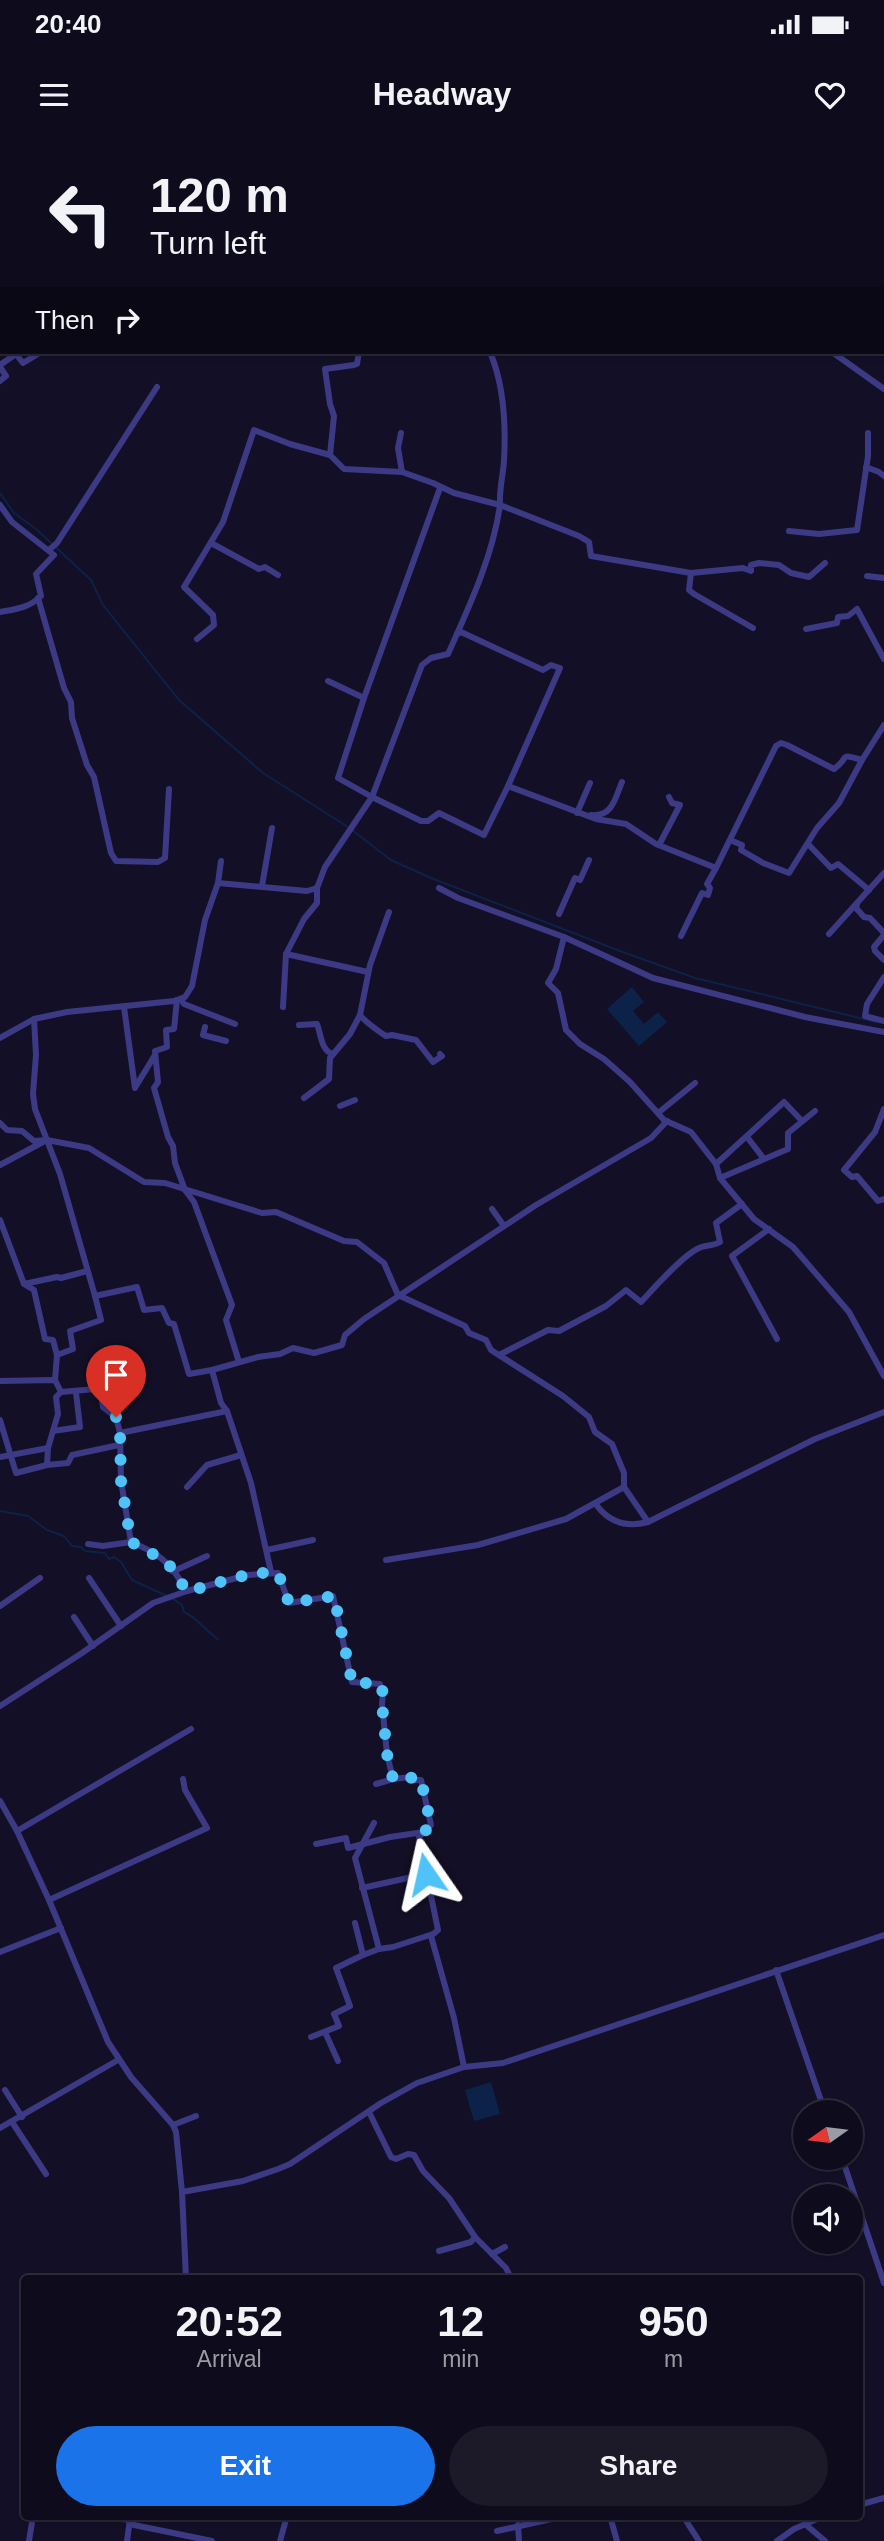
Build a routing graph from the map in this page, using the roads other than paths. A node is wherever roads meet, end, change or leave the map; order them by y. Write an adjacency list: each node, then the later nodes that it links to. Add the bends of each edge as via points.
1 (16, 354): 3 (street, via 23,363)
2 (16, 354): 7 (street)
3 (38, 354)
4 (359, 354): 13 (street, via 357,364 325,369 334,416)
5 (492, 354): 19 (street, via 503,421)
6 (835, 354): 10 (street)
7 (0, 366): 8 (street, via 6,376)
8 (0, 381)
9 (157, 387): 22 (street)
10 (884, 389)
11 (401, 433): 15 (street)
12 (868, 433): 14 (street)
13 (330, 454): 15 (street, via 344,469); 21 (street, via 254,430 223,522)
14 (866, 467): 16 (street); 20 (street, via 857,530)
15 (402, 472): 17 (street)
16 (884, 476)
17 (440, 488): 19 (street); 37 (street)
18 (0, 505): 22 (street, via 12,522)
19 (499, 505): 24 (street, via 579,536 589,542 591,556); 32 (street, via 497,526)
20 (789, 531)
21 (211, 542): 25 (street); 33 (street, via 184,587 215,620)
22 (49, 550): 28 (street, via 54,555 36,574)
23 (825, 563): 24 (street, via 809,577 779,565 758,563 751,565 751,571)
24 (691, 573): 30 (street, via 689,590)
25 (278, 575)
26 (867, 576): 27 (street)
27 (884, 578)
28 (38, 598): 29 (street, via 21,609); 43 (street, via 116,861 158,862 165,858)
29 (0, 612)
30 (753, 628)
31 (806, 629): 34 (street, via 837,623 838,617 857,609)
32 (457, 635): 42 (street, via 461,632 543,670 551,664 560,668); 44 (street, via 449,654 422,665)
33 (197, 639)
34 (881, 648): 35 (street)
35 (884, 659)
36 (328, 681): 37 (street)
37 (364, 698): 44 (street, via 338,778)
38 (884, 725): 39 (street)
39 (862, 760): 49 (street, via 845,756 834,769 787,745 776,746); 51 (street)
40 (622, 782): 47 (street, via 609,811)
41 (590, 783): 46 (street)
42 (508, 786): 44 (street, via 484,835 439,813 421,821); 46 (street)
43 (169, 789)
44 (372, 797): 58 (street, via 325,867)
45 (669, 797): 50 (street, via 680,805)
46 (577, 813): 47 (street)
47 (588, 816): 50 (street, via 626,824)
48 (272, 828): 57 (street)
49 (730, 840): 51 (street, via 763,863 789,873); 54 (street)
50 (659, 845): 54 (street)
51 (809, 845): 60 (street, via 831,868 838,864)
52 (589, 860): 63 (street, via 580,880 571,883)
53 (221, 861): 56 (street)
54 (716, 868): 66 (street, via 707,884 708,895 702,892)
55 (884, 873): 60 (street)
56 (218, 883): 57 (street); 72 (street, via 205,920 192,986 189,994)
57 (262, 886): 58 (street)
58 (317, 888): 68 (street, via 317,903)
59 (439, 888): 67 (street)
60 (869, 890): 61 (street)
61 (857, 903): 64 (street); 65 (street, via 856,908)
62 (388, 912): 70 (street)
63 (559, 914)
64 (829, 934)
65 (884, 934): 69 (street, via 874,947)
66 (681, 936)
67 (564, 937): 81 (street, via 653,978); 93 (street, via 548,983 558,993 566,1030 630,1082)
68 (286, 954): 70 (street); 74 (street)
69 (884, 960)
70 (368, 972): 75 (street)
71 (884, 977): 77 (street, via 865,1016)
72 (179, 999): 73 (street); 78 (street); 86 (street, via 174,1029 166,1030 167,1047)
73 (124, 1007): 76 (street); 86 (street, via 135,1088)
74 (283, 1007)
75 (360, 1015): 84 (street); 85 (street, via 386,1036 418,1042 433,1062)
76 (34, 1019): 82 (street); 98 (street, via 33,1094)
77 (884, 1021)
78 (235, 1024)
79 (299, 1025): 84 (street, via 317,1024 323,1045)
80 (205, 1027): 83 (street, via 203,1035)
81 (884, 1032)
82 (0, 1038)
83 (226, 1041)
84 (333, 1054): 88 (street, via 329,1079)
85 (440, 1054)
86 (155, 1055): 103 (street, via 158,1082 154,1088)
87 (695, 1083): 93 (street)
88 (304, 1098)
89 (355, 1100): 90 (street)
90 (340, 1106)
91 (884, 1109): 104 (street, via 876,1132 844,1170 857,1176)
92 (815, 1111): 95 (street)
93 (658, 1113): 94 (street)
94 (667, 1121): 100 (street, via 691,1132); 108 (street, via 651,1138)
95 (802, 1121): 97 (street, via 784,1102); 99 (street, via 788,1133 788,1149)
96 (0, 1124): 98 (street, via 7,1130 22,1131 34,1141)
97 (747, 1137): 99 (street); 100 (street)
98 (47, 1140): 101 (street); 103 (street, via 89,1148 144,1182); 110 (street)
99 (764, 1159): 102 (street)
100 (716, 1164): 102 (street)
101 (0, 1165)
102 (720, 1178): 105 (street)
103 (185, 1190): 112 (street, via 262,1213 276,1212 344,1241 357,1242 384,1263); 117 (street, via 194,1202 232,1305 226,1320)
104 (883, 1202)
105 (742, 1205): 109 (street); 116 (street, via 716,1223 720,1242 701,1247 686,1258 641,1302 626,1290 559,1331 548,1330)
106 (492, 1209): 108 (street)
107 (0, 1220): 111 (street)
108 (504, 1226): 112 (street)
109 (769, 1229): 114 (street, via 732,1256); 118 (street, via 793,1247 849,1312)
110 (87, 1271): 111 (street); 113 (street)
111 (24, 1284): 115 (street, via 34,1290 45,1339 53,1340)
112 (398, 1295): 116 (street, via 465,1326); 117 (street, via 345,1335 342,1345 314,1353 293,1348)
113 (95, 1296): 115 (street, via 101,1320 70,1331 73,1349); 119 (street, via 137,1287 144,1310 162,1308 166,1320 174,1324 189,1374)
114 (777, 1339)
115 (57, 1354): 121 (street)
116 (499, 1355): 137 (street, via 589,1417 595,1432 612,1444 624,1473)
117 (239, 1362): 119 (street)
118 (881, 1363): 120 (street)
119 (212, 1370): 125 (street)
120 (884, 1376)
121 (55, 1380): 122 (street); 123 (street)
122 (0, 1381)
123 (61, 1392): 124 (street); 128 (street, via 56,1397)
124 (76, 1392): 128 (street, via 80,1427); 129 (street, via 99,1391 103,1407 116,1417)
125 (227, 1411): 129 (street); 133 (street)
126 (884, 1412): 139 (street, via 814,1439)
127 (0, 1420): 132 (street)
128 (53, 1431): 131 (street)
129 (120, 1433): 130 (street)
130 (119, 1445): 135 (street); 141 (street)
131 (48, 1448): 132 (street); 135 (street)
132 (12, 1455): 134 (street); 135 (street, via 16,1473)
133 (241, 1455): 136 (street, via 207,1465); 143 (street)
134 (0, 1457)
135 (47, 1465)
136 (187, 1487)
137 (624, 1487): 138 (street); 139 (street)
138 (595, 1503): 139 (street, via 607,1519 637,1525); 145 (street, via 566,1519 478,1545)
139 (648, 1522)
140 (313, 1540): 143 (street)
141 (131, 1542): 142 (street); 146 (street, via 154,1553)
142 (88, 1544)
143 (267, 1550): 147 (street)
144 (207, 1556): 146 (street)
145 (386, 1560)
146 (174, 1571): 150 (street)
147 (271, 1572): 150 (street); 158 (street, via 278,1573 289,1603 334,1596 352,1682 380,1684 383,1693)
148 (40, 1578): 151 (street)
149 (89, 1578): 153 (street)
150 (187, 1591): 153 (street, via 153,1603)
151 (0, 1606)
152 (74, 1617): 154 (street)
153 (121, 1626): 154 (street)
154 (93, 1646): 155 (street)
155 (0, 1706)
156 (191, 1729): 162 (street)
157 (183, 1779): 168 (street, via 206,1828)
158 (393, 1779): 159 (street); 163 (street, via 421,1780 431,1825)
159 (376, 1784)
160 (0, 1801): 162 (street)
161 (373, 1823): 164 (street)
162 (17, 1831): 168 (street)
163 (425, 1832): 164 (street); 166 (street, via 419,1837)
164 (364, 1843): 165 (street, via 348,1848 346,1838); 167 (street, via 355,1858)
165 (316, 1844)
166 (426, 1874): 167 (street); 171 (street, via 439,1930)
167 (362, 1888): 173 (street)
168 (49, 1900): 170 (street)
169 (355, 1923): 175 (street)
170 (61, 1928): 174 (street); 179 (street)
171 (435, 1933): 173 (street); 181 (street, via 432,1938)
172 (884, 1935): 176 (street)
173 (379, 1949): 175 (street)
174 (0, 1952)
175 (363, 1955): 177 (street, via 336,1968 350,2006 334,2014 339,2026)
176 (776, 1970): 181 (street, via 503,2063); 183 (street)
177 (325, 2032): 178 (street); 180 (street)
178 (311, 2036)
179 (118, 2060): 186 (street); 188 (street)
180 (338, 2061)
181 (464, 2067): 184 (street, via 417,2083)
182 (5, 2090): 186 (street)
183 (821, 2100)
184 (369, 2112): 192 (street, via 290,2164 243,2181); 193 (street, via 391,2157 414,2155)
185 (196, 2116): 188 (street)
186 (22, 2117): 187 (street)
187 (12, 2122): 189 (street); 191 (street)
188 (173, 2125): 192 (street)
189 (0, 2128)
190 (846, 2170): 199 (street)
191 (46, 2174)
192 (183, 2192): 197 (street)
193 (475, 2237): 195 (street); 196 (street)
194 (505, 2247): 196 (street)
195 (439, 2251)
196 (492, 2254): 198 (street)
197 (186, 2275)
198 (510, 2275)
199 (884, 2283)
200 (884, 2498): 201 (street)
201 (863, 2504)
202 (32, 2520): 214 (street)
203 (131, 2520): 215 (street)
204 (132, 2520): 213 (street, via 134,2525)
205 (286, 2520): 217 (street)
206 (544, 2520): 211 (street)
207 (611, 2520): 219 (street)
208 (686, 2520): 220 (street)
209 (814, 2520): 210 (street)
210 (805, 2524): 221 (street); 222 (street)
211 (518, 2525): 212 (street); 218 (street)
212 (497, 2531)
213 (183, 2538): 216 (street)
214 (29, 2541)
215 (127, 2541)
216 (212, 2541)
217 (280, 2541)
218 (519, 2541)
219 (617, 2541)
220 (699, 2541)
221 (777, 2541)
222 (825, 2541)

